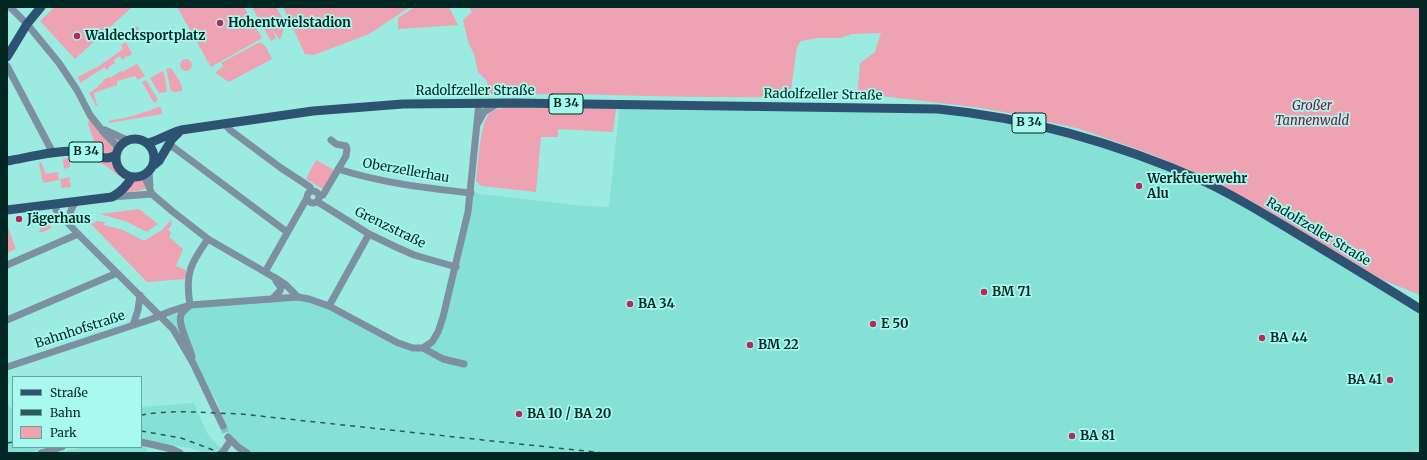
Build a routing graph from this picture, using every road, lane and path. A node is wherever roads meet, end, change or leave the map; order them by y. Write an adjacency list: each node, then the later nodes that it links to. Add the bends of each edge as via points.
1 (10, 7): 3 (street)
2 (41, 7): 3 (main road)
3 (27, 24): 4 (main road); 11 (street, via 59,63)
4 (7, 57)
5 (7, 66): 19 (street)
6 (479, 103): 7 (main road, Radolfzeller Straße / B 34); 8 (main road, Radolfzeller Straße / B 34, via 350,107); 10 (street)
7 (498, 103): 10 (street, via 484,112); 49 (main road, Radolfzeller Straße / B 34, via 938,109 1032,124 1084,137 1204,182 1255,209)
8 (240, 122): 9 (main road, Radolfzeller Straße / B 34); 13 (street)
9 (225, 124): 12 (main road, Radolfzeller Straße / B 34); 13 (street)
10 (477, 125): 25 (street)
11 (98, 126): 14 (street); 18 (street)
12 (182, 130): 16 (main road, Radolfzeller Straße / B 34); 17 (main road)
13 (240, 136): 24 (street, via 310,187)
14 (127, 140): 16 (main road, via 138,139); 18 (main road, B 34)
15 (331, 140): 21 (street, Oberzellerhau, via 346,146 347,149)
16 (148, 143): 22 (main road, via 155,155)
17 (167, 147): 22 (main road, via 159,161); 34 (street, via 173,147)
18 (117, 152): 19 (main road, B 34, via 108,158 76,151); 23 (main road, B 34, via 118,167)
19 (53, 153): 20 (main road, B 34)
20 (7, 161)
21 (338, 169): 25 (street, Oberzellerhau, via 366,178); 29 (street, Oberzellerhau)
22 (148, 171): 23 (main road); 26 (street, via 148,188)
23 (132, 177): 27 (main road, via 120,193)
24 (311, 191): 28 (street); 29 (street, via 318,193)
25 (471, 193): 39 (street)
26 (152, 194): 27 (street); 37 (street)
27 (112, 197): 30 (main road)
28 (307, 198): 29 (street, via 311,203); 34 (street)
29 (319, 199): 36 (street, Grenzstraße)
30 (76, 202): 31 (main road); 33 (street, via 71,208)
31 (55, 204): 32 (main road); 33 (street, via 56,210)
32 (7, 210)
33 (70, 225): 35 (street)
34 (287, 232): 40 (street)
35 (78, 234): 38 (street); 41 (street)
36 (369, 234): 39 (street, Grenzstraße, via 414,254); 48 (street)
37 (208, 239): 40 (street); 47 (street, via 189,273 187,286)
38 (7, 265)
39 (456, 266): 53 (street, via 438,332 432,342)
40 (265, 272): 42 (street)
41 (117, 273): 43 (street); 51 (street)
42 (274, 277): 44 (street); 45 (street, via 280,291); 46 (street)
43 (140, 295): 50 (street); 52 (street)
44 (298, 297): 45 (street); 46 (street)
45 (272, 299): 47 (street)
46 (309, 299): 48 (street)
47 (190, 305): 50 (street, Bahnhofstraße); 54 (street, via 179,320)
48 (329, 306): 53 (street, via 398,342 413,348)
49 (1420, 309)
50 (161, 316): 52 (street, Bahnhofstraße); 54 (street, via 173,329)
51 (7, 320)
52 (134, 325): 56 (street, Bahnhofstraße)
53 (423, 348): 55 (street, via 443,358)
54 (194, 364): 57 (street)
55 (464, 364)
56 (7, 367)
57 (223, 426)
58 (142, 442): 61 (street)
59 (58, 448): 60 (street)
60 (41, 453)
61 (180, 453)
62 (222, 453): 63 (street, via 229,439)
63 (248, 453)

